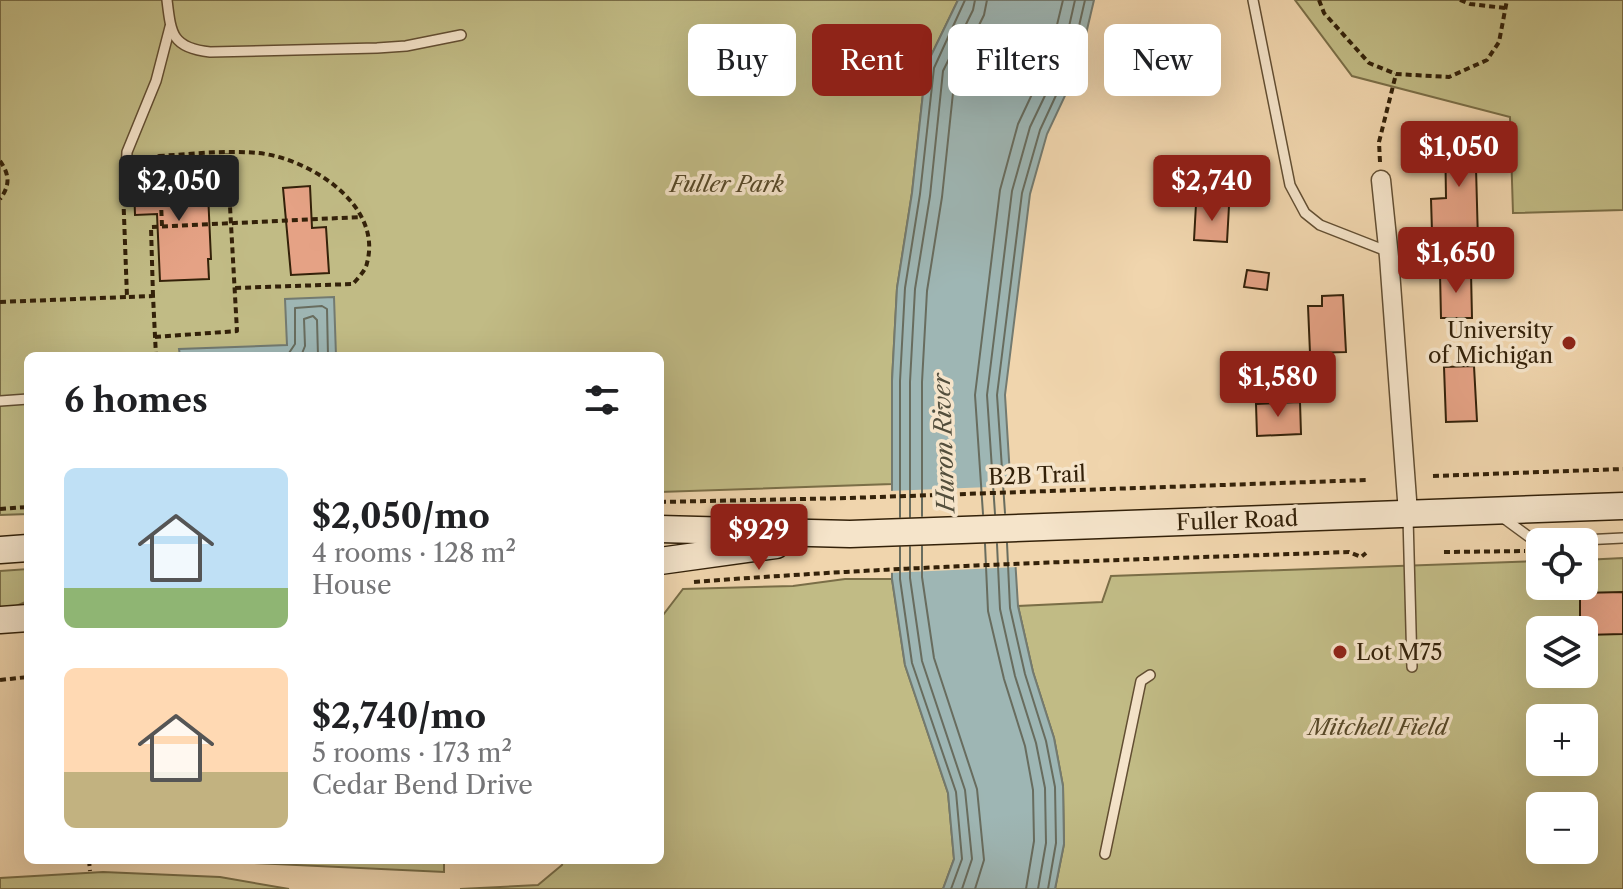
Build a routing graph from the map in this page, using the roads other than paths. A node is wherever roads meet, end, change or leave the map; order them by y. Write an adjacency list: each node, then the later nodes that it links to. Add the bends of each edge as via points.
1 (167, 0): 3 (lane)
2 (1253, 0): 7 (lane, via 1290,185 1305,213 1320,225)
3 (170, 27): 4 (lane, via 180,43 210,52 406,46); 5 (lane, via 156,81 127,152)
4 (461, 35)
5 (126, 175)
6 (1381, 180): 7 (street)
7 (1389, 252): 12 (street)
8 (24, 399): 9 (lane)
9 (0, 401)
10 (1623, 506): 11 (main road, Fuller Road)
11 (1492, 511): 12 (main road, Fuller Road); 15 (lane)
12 (1408, 513): 14 (main road, Fuller Road); 23 (lane)
13 (664, 529): 14 (main road, Fuller Road)
14 (850, 534): 20 (main road, Fuller Road)
15 (1526, 535)
16 (1623, 538): 17 (lane)
17 (1598, 539)
18 (24, 548): 19 (main road)
19 (0, 550)
20 (664, 560)
21 (24, 618): 22 (main road)
22 (0, 620)
23 (1412, 667)
24 (1150, 675): 25 (lane, via 1141,681)
25 (1105, 854)

